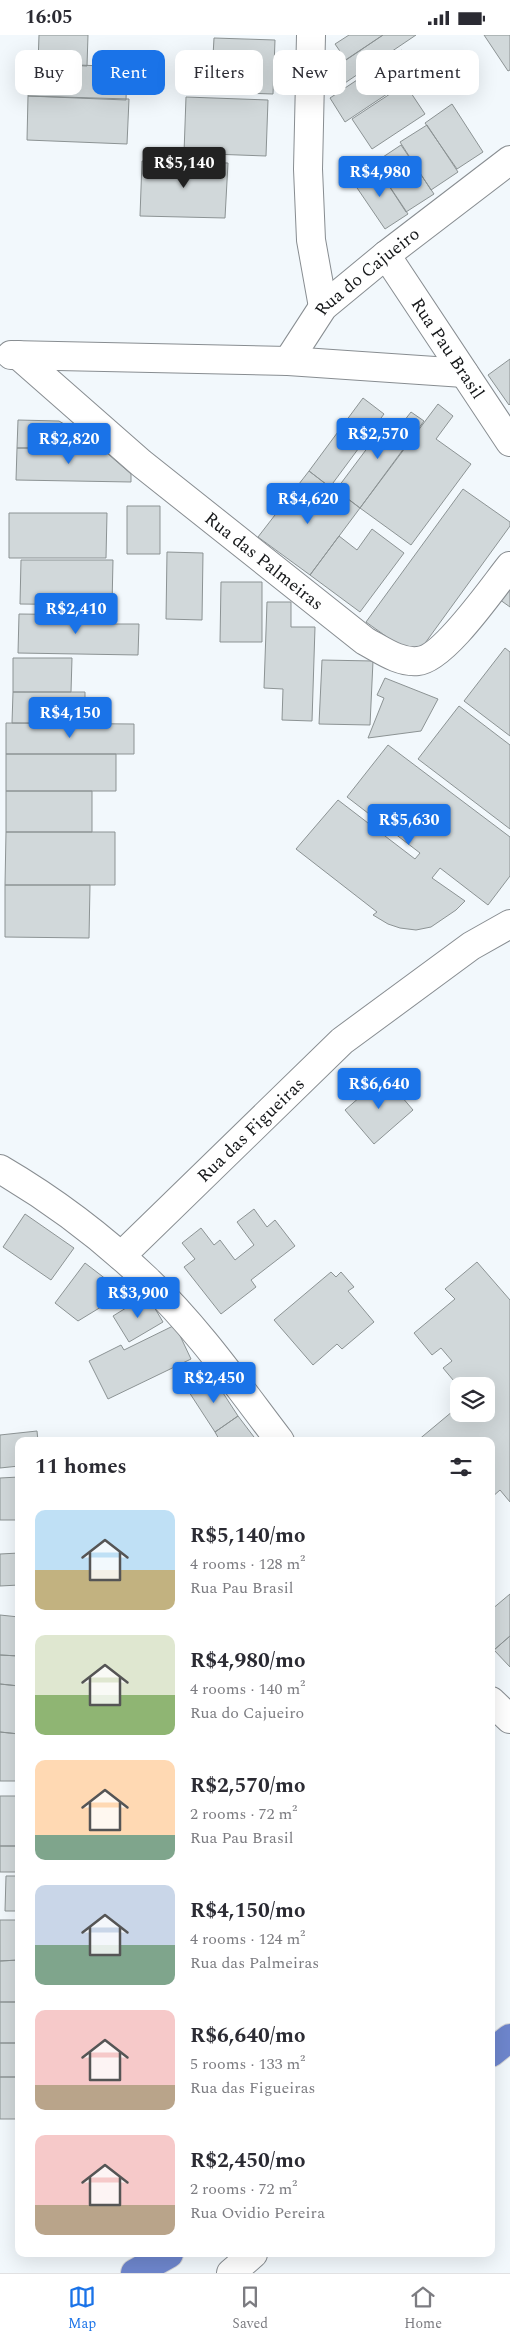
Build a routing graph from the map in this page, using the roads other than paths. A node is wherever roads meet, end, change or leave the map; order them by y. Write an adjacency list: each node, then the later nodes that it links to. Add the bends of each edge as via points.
1 (310, 35): 4 (street, via 308,169 311,240)
2 (510, 160): 3 (street, Rua do Cajueiro)
3 (386, 255): 4 (street, Rua do Cajueiro); 7 (street, Rua Pau Brasil)
4 (323, 307): 6 (street, Rua do Cajueiro)
5 (9, 355): 6 (street); 9 (street, Rua das Palmeiras, via 365,641 401,660 418,661 436,654 453,638)
6 (288, 361): 7 (street)
7 (464, 373): 8 (street, Rua Pau Brasil)
8 (510, 442)
9 (510, 566)
10 (510, 924): 12 (street, Rua das Figueiras, via 470,946 342,1041)
11 (0, 1169): 12 (street, via 47,1198)
12 (121, 1257): 13 (street, via 148,1280 210,1350)
13 (277, 1437)
14 (495, 1705): 15 (street)
15 (510, 1719)
16 (510, 2038): 17 (highway)
17 (495, 2050)
18 (164, 2257): 20 (highway)
19 (250, 2257): 21 (street)
20 (135, 2273)
21 (231, 2273)

